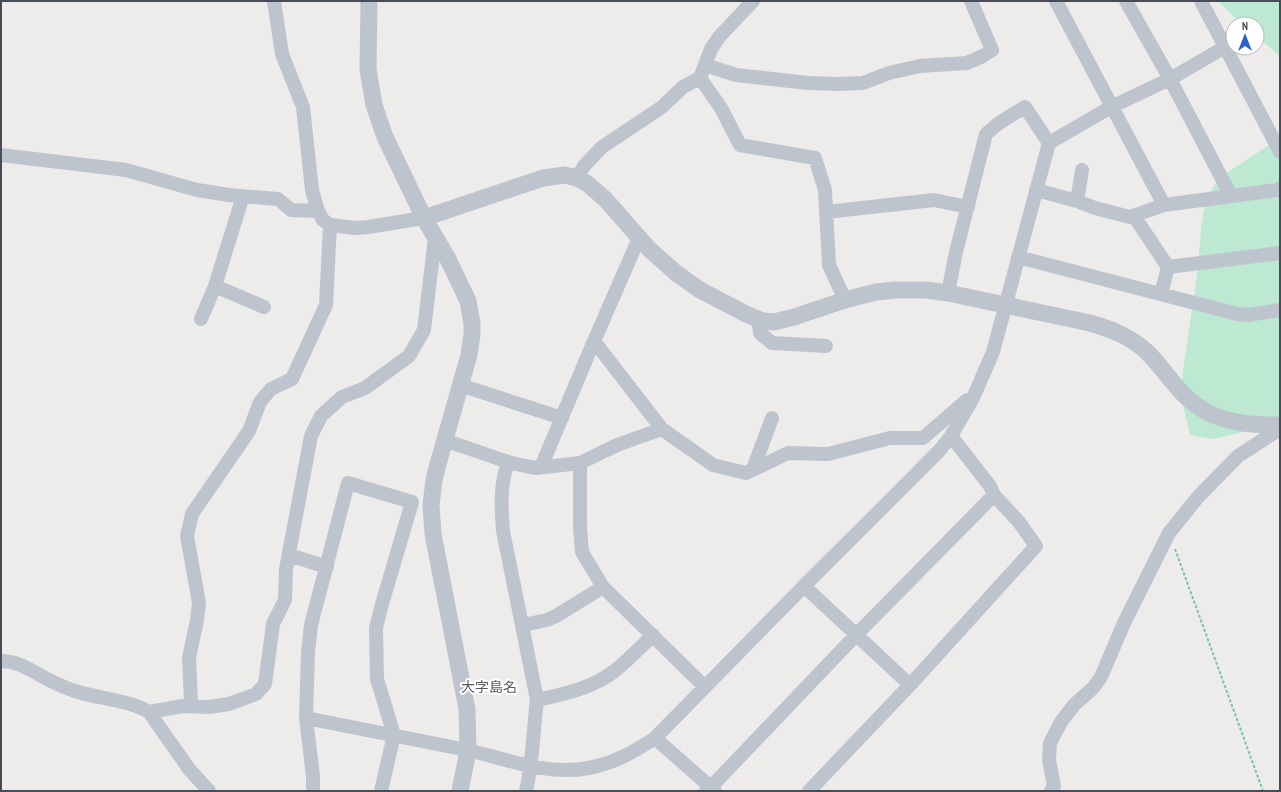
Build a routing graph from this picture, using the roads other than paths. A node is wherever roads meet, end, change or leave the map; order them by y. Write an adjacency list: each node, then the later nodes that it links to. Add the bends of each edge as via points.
1 (274, 1): 26 (street, via 282,54 303,107 312,190)
2 (369, 1): 29 (street, via 368,69 372,99 386,137)
3 (752, 1): 10 (street, via 719,38 711,49)
4 (1056, 1): 13 (street)
5 (1126, 1): 12 (street)
6 (1201, 1): 8 (street)
7 (973, 2): 10 (street, via 992,50 967,63 920,66 863,82 839,84 736,75)
8 (1225, 47): 12 (street)
9 (1230, 56): 15 (street)
10 (705, 65): 11 (street)
11 (700, 78): 18 (street, via 683,87 662,107 602,147 584,166); 27 (street, via 721,108 740,145 816,158 825,190)
12 (1170, 79): 13 (street); 22 (street)
13 (1111, 106): 14 (street); 24 (street)
14 (1049, 143): 20 (street); 25 (street, via 1025,107 999,123 986,134)
15 (1280, 152)
16 (1, 155): 21 (street, via 126,170 197,190)
17 (1082, 170): 23 (street)
18 (577, 178): 29 (street, via 565,175 543,178); 32 (street, via 606,200)
19 (1280, 188): 22 (street)
20 (1036, 190): 23 (street); 34 (street)
21 (243, 196): 26 (street, via 278,199 291,210); 36 (street)
22 (1231, 196): 24 (street)
23 (1077, 201): 28 (street, via 1095,208)
24 (1164, 205): 28 (street)
25 (968, 207): 27 (street, via 934,200); 37 (street)
26 (318, 211): 30 (street, via 322,220)
27 (826, 212): 39 (street, via 829,265)
28 (1134, 216): 35 (street)
29 (424, 218): 30 (street, via 368,228); 31 (street)
30 (330, 225): 72 (street, via 326,305 292,379 271,389 260,402 249,431 192,514 187,536 199,603 189,658 192,703)
31 (436, 238): 47 (street, via 468,301 472,323 471,344); 61 (street, via 424,330 409,356 364,388 342,397 321,416 311,436)
32 (639, 238): 44 (street, via 671,268 700,290); 45 (street)
33 (1280, 253): 35 (street)
34 (1018, 258): 38 (street); 40 (street)
35 (1168, 267): 38 (street)
36 (215, 286): 41 (street); 43 (street)
37 (948, 293): 39 (street, via 895,290); 40 (street)
38 (1161, 294): 42 (street, via 1237,314 1248,315)
39 (845, 300): 44 (street, via 774,322)
40 (1006, 306): 48 (street, via 993,352); 51 (street, via 1090,322 1124,335 1147,352 1176,388 1208,412 1244,424)
41 (264, 307)
42 (1280, 310)
43 (201, 319)
44 (758, 319): 46 (street, via 760,333 772,343)
45 (594, 340): 49 (street); 52 (street)
46 (826, 346)
47 (460, 385): 49 (street); 55 (street)
48 (975, 392): 54 (street); 59 (street, via 923,438 890,438 828,454 788,453)
49 (562, 418): 58 (street)
50 (772, 418): 59 (street)
51 (1280, 425)
52 (662, 429): 57 (street, via 617,445); 59 (street, via 713,465 746,473)
53 (1280, 429): 86 (street, via 1238,456 1198,497 1169,533 1124,623 1101,677 1074,705 1050,742 1049,760 1054,786)
54 (951, 436): 60 (street); 63 (street)
55 (444, 440): 56 (street); 77 (street, via 434,480 431,517 467,709)
56 (508, 462): 58 (street); 65 (street, via 502,479 502,516)
57 (580, 463): 58 (street); 64 (street, via 582,552)
58 (542, 468)
59 (754, 469)
60 (994, 494): 67 (street); 69 (street, via 1036,546)
61 (289, 555): 62 (street); 72 (street, via 285,600 273,624 265,684 256,694 229,704 209,707)
62 (327, 567): 74 (street, via 311,625); 75 (street, via 348,483 412,502 376,628 377,679)
63 (804, 586): 67 (street); 70 (street)
64 (603, 587): 65 (street, via 548,620); 66 (street)
65 (523, 625): 71 (street)
66 (652, 635): 70 (street); 71 (street, via 607,676 579,690)
67 (856, 635): 69 (street); 79 (street)
68 (1, 661): 73 (street, via 26,667 47,680 75,691 120,701)
69 (910, 685): 85 (street)
70 (705, 687): 76 (street)
71 (537, 700): 78 (street)
72 (183, 706): 73 (street)
73 (149, 712): 80 (street, via 189,769)
74 (306, 718): 75 (street); 81 (street)
75 (394, 736): 77 (street); 82 (street)
76 (655, 738): 78 (street, via 626,756 589,768 568,770); 79 (street)
77 (468, 751): 78 (street); 83 (street)
78 (532, 767): 84 (street)
79 (711, 790)
80 (209, 791)
81 (313, 791)
82 (381, 791)
83 (460, 791)
84 (526, 791)
85 (808, 791)
86 (1051, 791)

